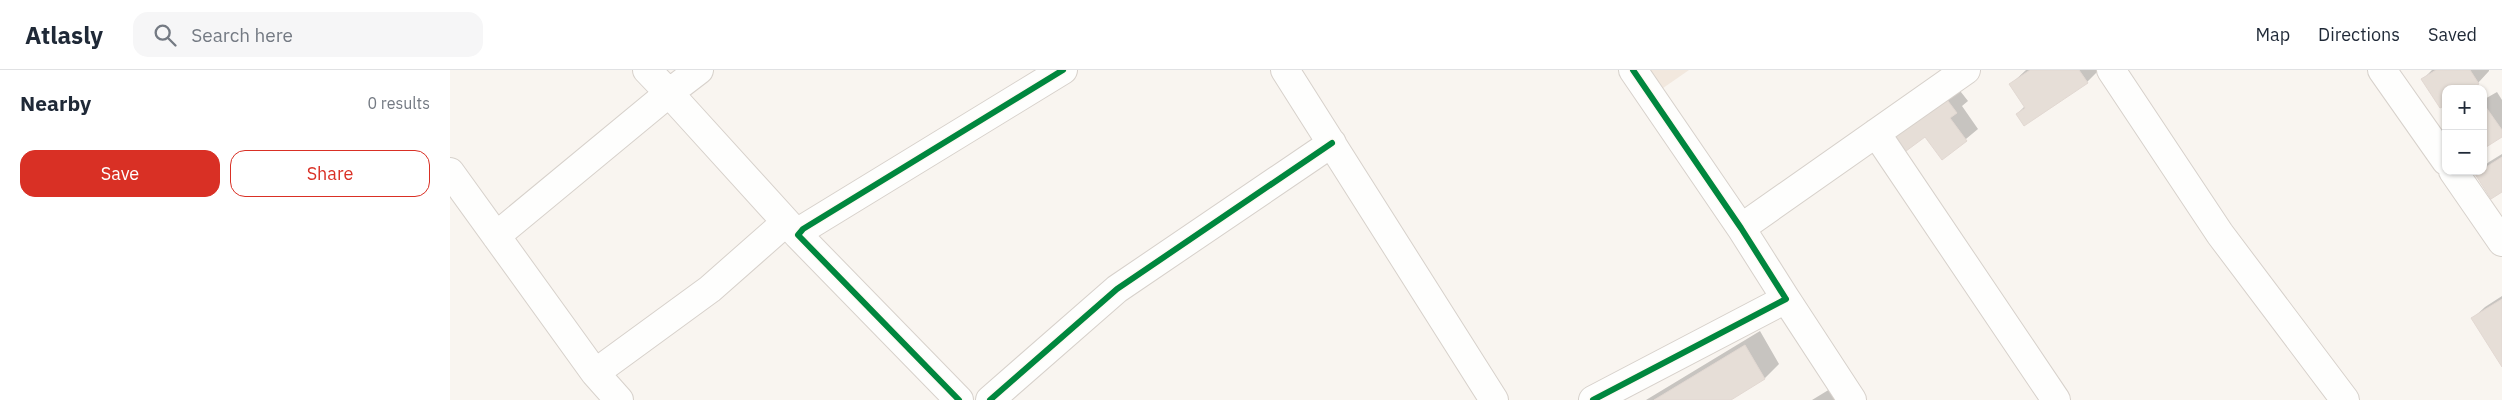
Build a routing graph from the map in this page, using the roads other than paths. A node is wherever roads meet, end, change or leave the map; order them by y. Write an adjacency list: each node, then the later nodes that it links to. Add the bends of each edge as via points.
1 (648, 70): 9 (street)
2 (699, 70): 9 (street)
3 (1062, 70): 16 (street, via 803,229)
4 (1285, 70): 11 (street)
5 (1633, 70): 15 (street)
6 (1966, 70): 10 (street)
7 (2111, 70): 28 (street, via 2220,234)
8 (2382, 70): 12 (street)
9 (670, 93): 16 (street); 17 (street)
10 (1876, 133): 15 (street); 27 (street)
11 (1332, 143): 23 (street, via 1117,289); 24 (street)
12 (2442, 155)
13 (450, 172): 17 (street)
14 (2456, 175): 18 (street)
15 (1741, 228): 19 (street)
16 (792, 229): 20 (street); 22 (street)
17 (496, 236): 20 (street)
18 (2502, 242)
19 (1786, 299): 25 (street); 26 (street)
20 (595, 373): 21 (street)
21 (620, 400)
22 (959, 400)
23 (990, 400)
24 (1494, 400)
25 (1593, 400)
26 (1852, 400)
27 (2056, 400)
28 (2345, 400)

